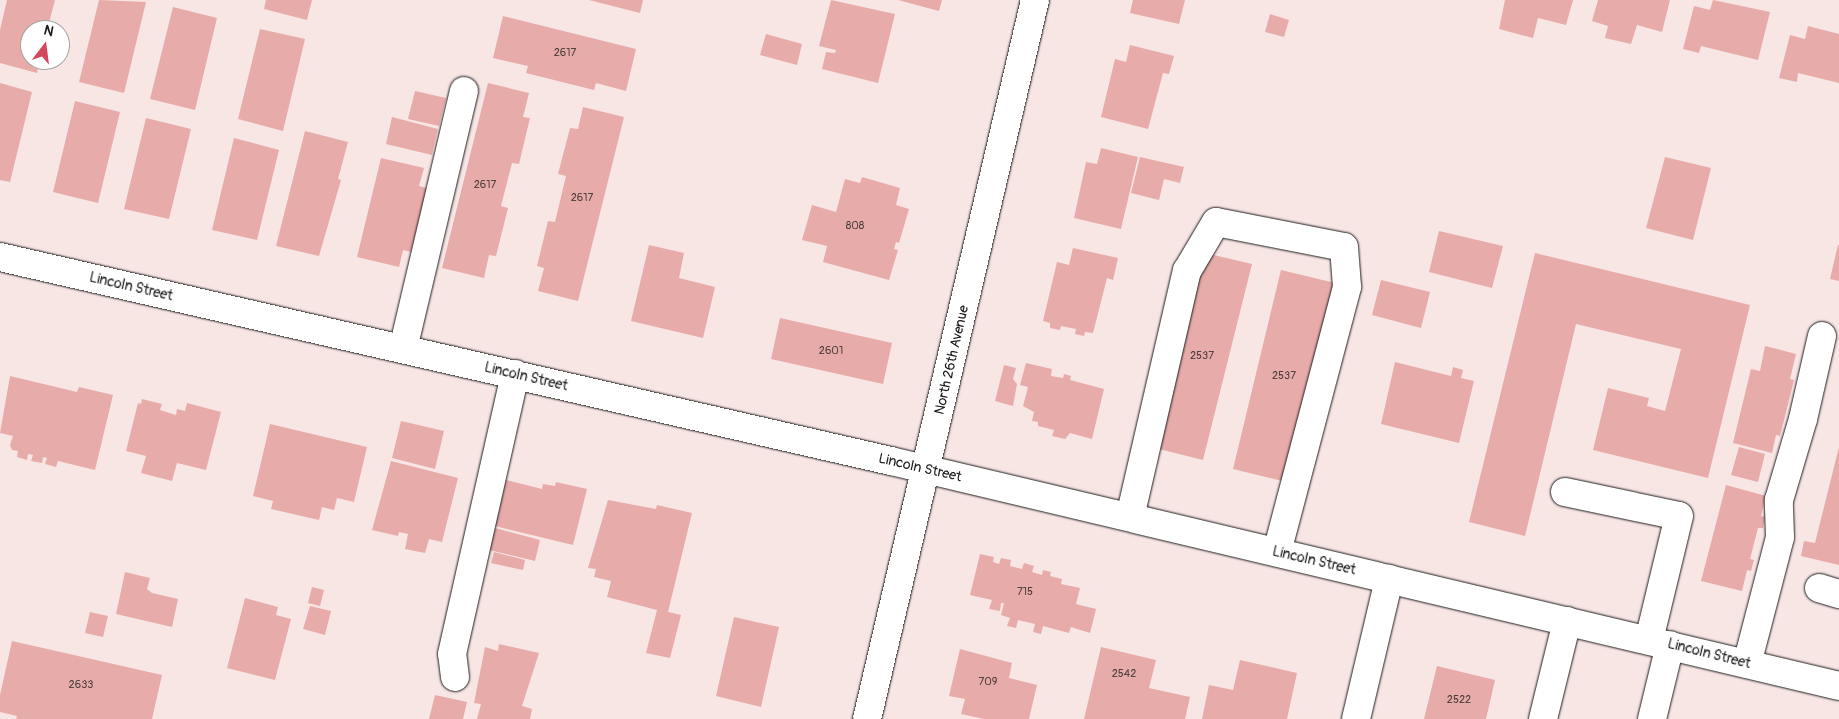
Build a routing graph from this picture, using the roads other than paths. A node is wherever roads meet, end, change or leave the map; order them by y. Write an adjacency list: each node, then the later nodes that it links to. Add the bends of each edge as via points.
1 (1035, 0): 7 (street, North 26th Avenue)
2 (464, 91): 5 (street)
3 (0, 257): 5 (street, Lincoln Street)
4 (1822, 336): 14 (street, via 1779,500 1780,537)
5 (403, 349): 6 (street, Lincoln Street)
6 (515, 374): 7 (street, Lincoln Street); 15 (street, via 452,654)
7 (927, 469): 9 (street, Lincoln Street); 17 (street, North 26th Avenue)
8 (1565, 492): 13 (street, via 1679,516)
9 (1130, 517): 10 (street, Lincoln Street); 10 (street, via 1187,271 1216,222 1344,247 1347,287)
10 (1277, 552): 11 (street, Lincoln Street)
11 (1389, 579): 12 (street, Lincoln Street); 18 (street)
12 (1567, 621): 13 (street, Lincoln Street); 19 (street)
13 (1659, 643): 14 (street, Lincoln Street); 20 (street)
14 (1747, 664): 16 (street, Lincoln Street)
15 (455, 677)
16 (1839, 686)
17 (868, 719)
18 (1356, 719)
19 (1542, 719)
20 (1652, 719)

